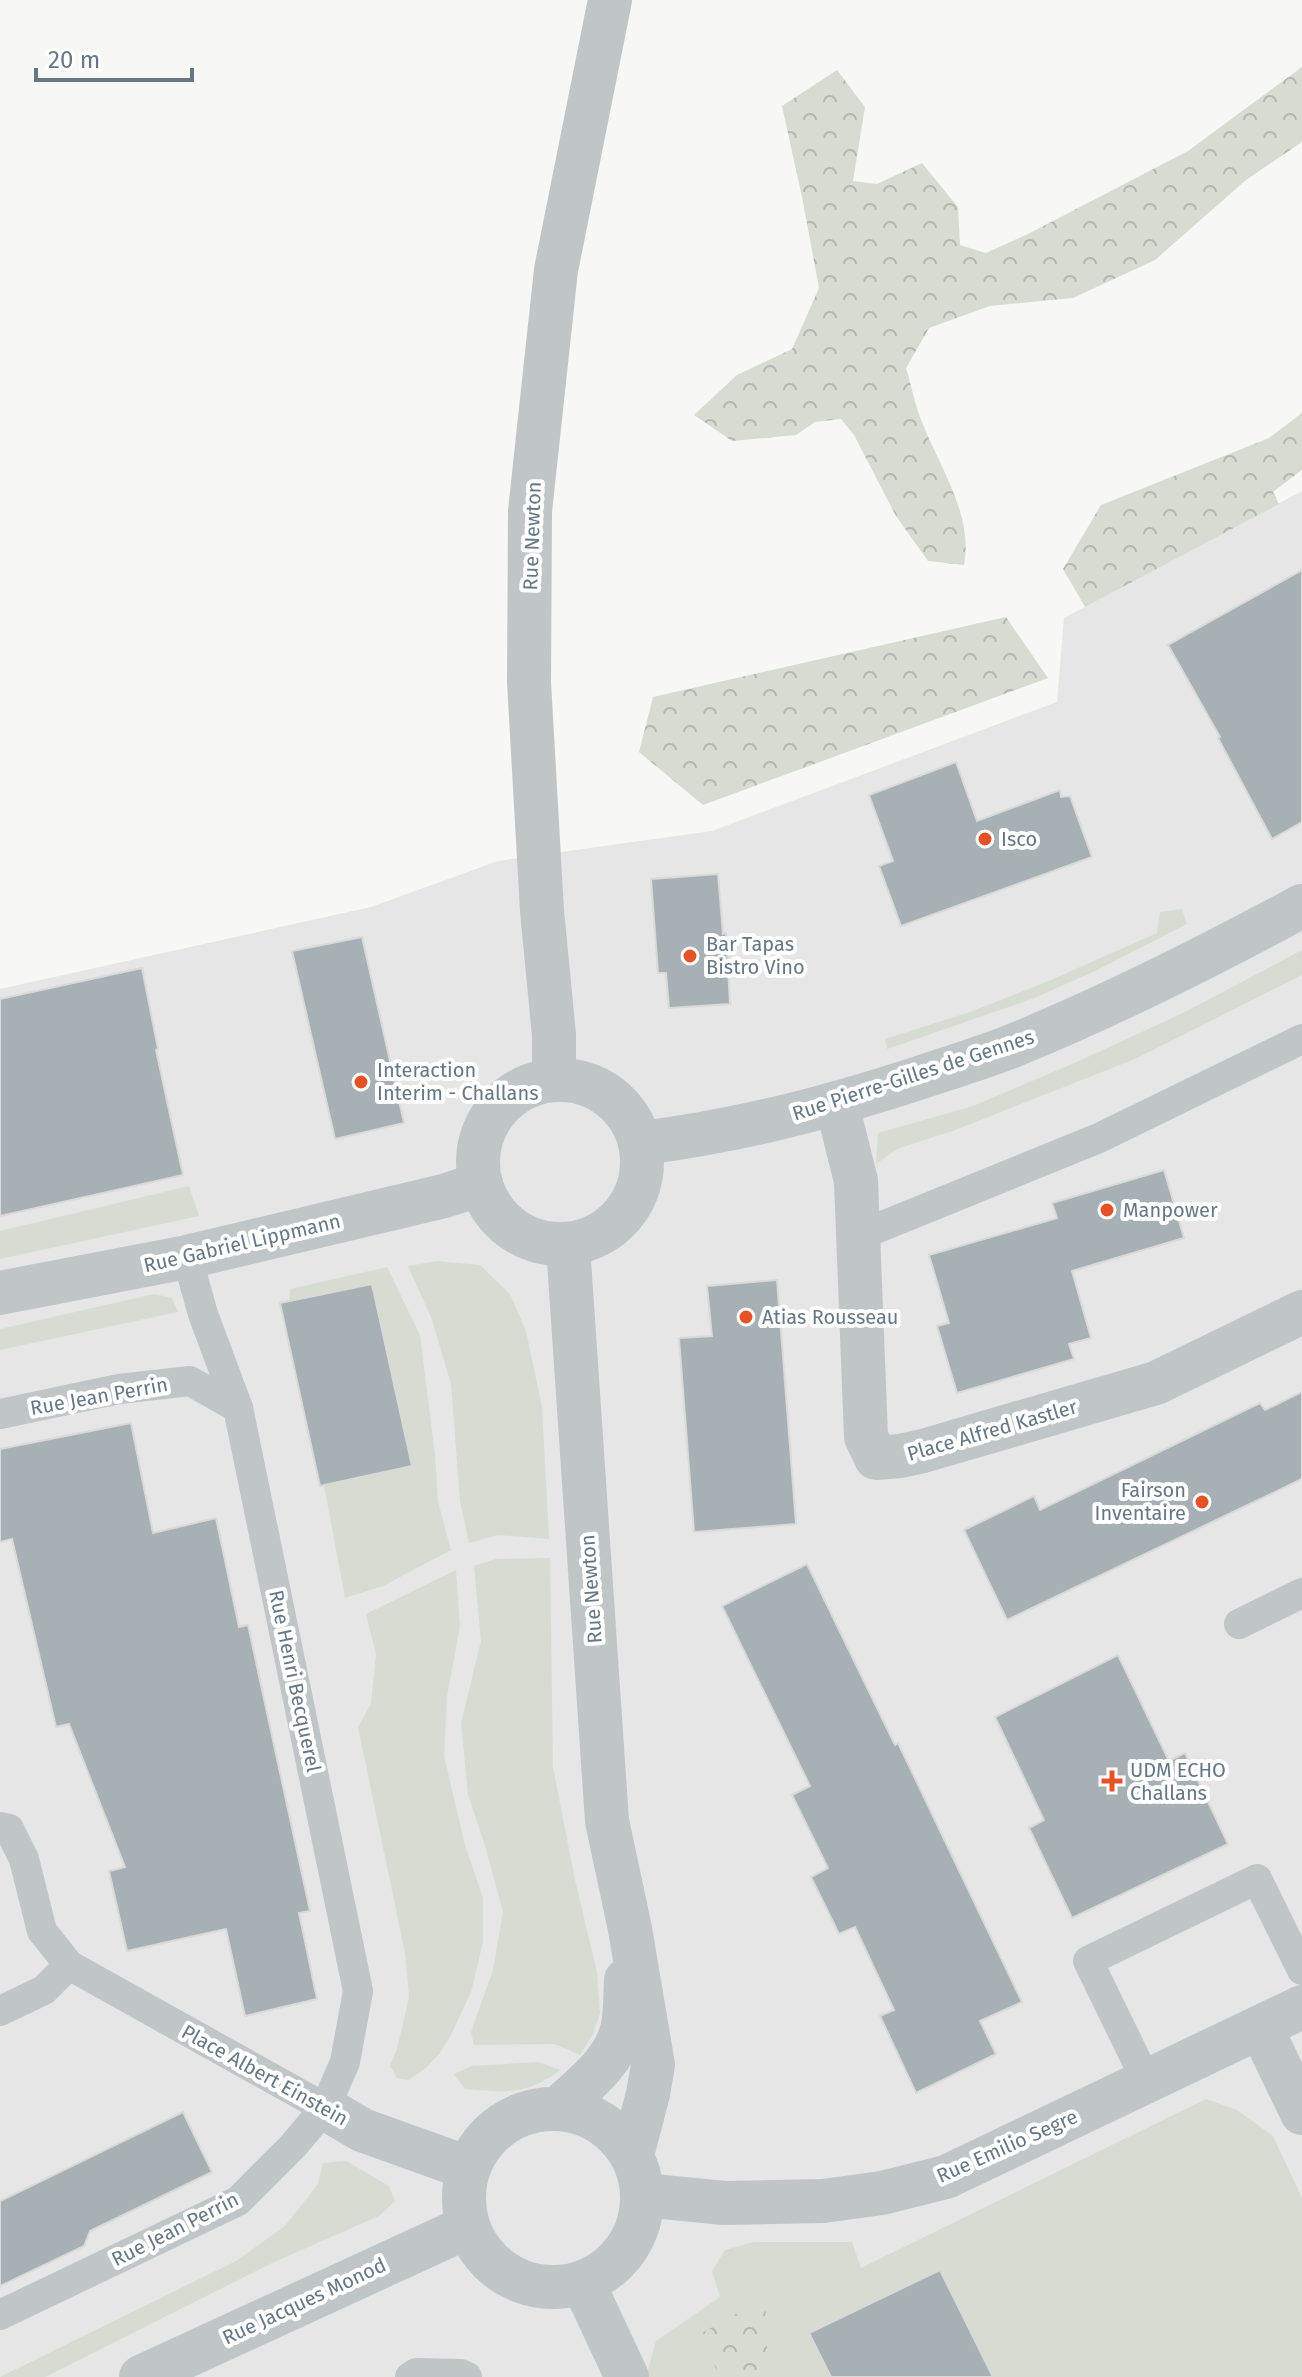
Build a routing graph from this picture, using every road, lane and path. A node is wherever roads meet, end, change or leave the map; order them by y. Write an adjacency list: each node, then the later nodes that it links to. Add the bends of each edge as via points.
1 (610, 0): 4 (street, Rue Newton, via 556,270 530,511 529,682)
2 (1302, 906): 5 (street, Rue Pierre-Gilles de Gennes, via 1151,984 1016,1045)
3 (1302, 1039): 8 (lane, via 1099,1138)
4 (554, 1078): 6 (street, via 592,1085 624,1108); 7 (street, via 510,1094 482,1132)
5 (837, 1105): 6 (street, Rue Pierre-Gilles de Gennes); 8 (street, Place Alfred Kastler, via 856,1181)
6 (642, 1143): 9 (street, via 639,1190 612,1229)
7 (481, 1184): 9 (street, via 495,1216 527,1240); 10 (street, Rue Gabriel Lippmann)
8 (858, 1236): 12 (street, Place Alfred Kastler, via 866,1437 876,1458 923,1451 1156,1383)
9 (568, 1246): 18 (street, Rue Newton, via 607,1821)
10 (187, 1257): 11 (street, Rue Gabriel Lippmann); 13 (lane, Rue Henri Becquerel)
11 (0, 1293)
12 (1302, 1312)
13 (238, 1408): 14 (lane, Rue Jean Perrin, via 190,1381 119,1389); 25 (lane, Rue Henri Becquerel, via 358,1991 345,2062)
14 (0, 1414)
15 (1302, 1593): 16 (lane)
16 (1239, 1624)
17 (0, 1827): 19 (lane, Place Albert Einstein, via 9,1829 24,1859 42,1931)
18 (630, 1929): 26 (street, Rue Newton, via 623,2028 616,2046 606,2063); 29 (street, Rue Newton, via 653,2065)
19 (69, 1965): 22 (lane, via 44,1990); 25 (lane, Place Albert Einstein)
20 (1302, 1970): 24 (lane, via 1257,1879 1088,1961)
21 (1302, 2007): 23 (street, Rue Emilio Segre)
22 (0, 2011)
23 (1261, 2028): 24 (street, Rue Emilio Segre); 27 (street)
24 (1147, 2082): 29 (street, Rue Emilio Segre, via 946,2177 882,2193 823,2201 724,2203)
25 (325, 2108): 28 (street, Place Albert Einstein, via 362,2130); 32 (lane, Rue Jean Perrin, via 238,2201)
26 (559, 2108): 28 (street, via 529,2111 503,2123 482,2142); 29 (street, via 588,2115 613,2131)
27 (1302, 2113)
28 (468, 2168): 30 (street, via 462,2197)
29 (638, 2175): 31 (street, via 641,2218 633,2239 603,2273)
30 (467, 2227): 31 (street, via 485,2258 513,2279 548,2288); 33 (street, Rue Jacques Monod)
31 (583, 2283): 37 (street)
32 (0, 2315)
33 (202, 2364): 34 (street, Rue Jacques Monod)
34 (141, 2377)
35 (410, 2377): 36 (lane)
36 (467, 2377)
37 (627, 2377)

